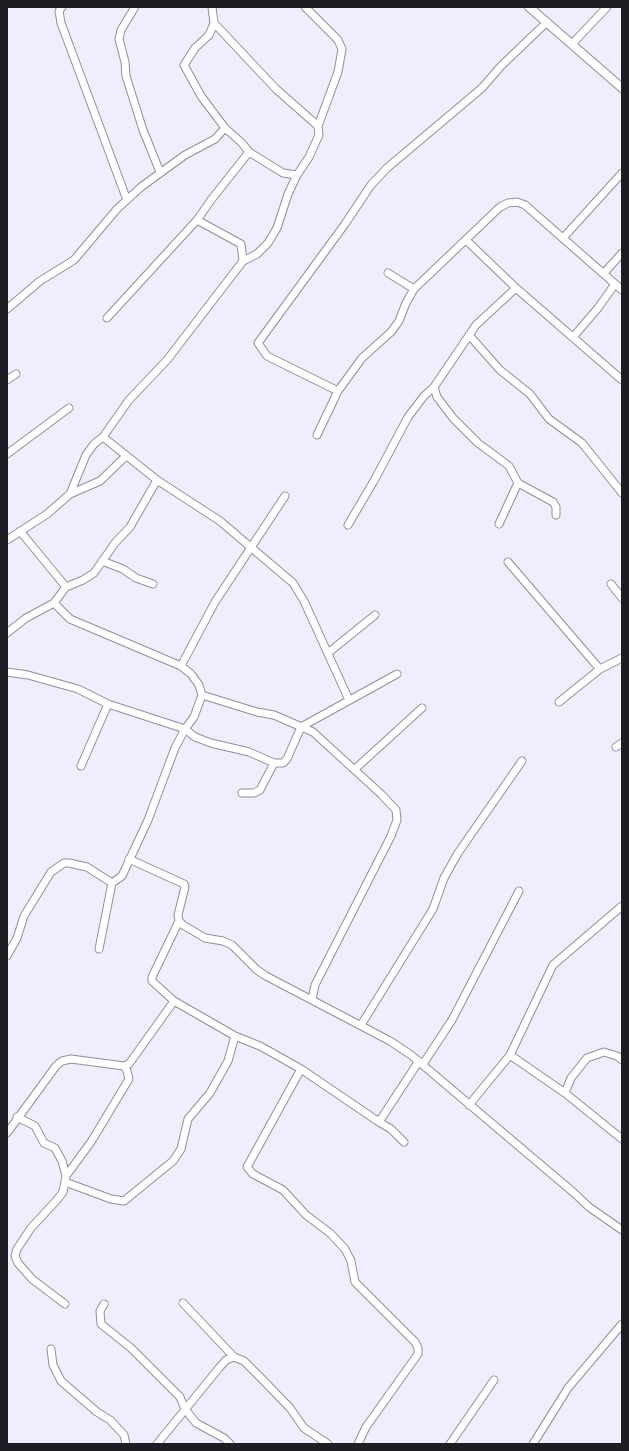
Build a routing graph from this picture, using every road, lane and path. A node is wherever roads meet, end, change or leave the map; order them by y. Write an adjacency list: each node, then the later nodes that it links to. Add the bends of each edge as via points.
1 (62, 7): 17 (street, via 58,11 61,22)
2 (135, 7): 14 (street, via 121,30 119,39 126,62 126,76 143,130)
3 (212, 7): 8 (street)
4 (305, 7): 11 (street, via 338,40 342,48 338,72)
5 (529, 7): 7 (street)
6 (607, 7): 9 (street)
7 (547, 22): 9 (street); 37 (street, via 482,88 387,168 371,185 258,343 267,356)
8 (214, 23): 11 (street, via 276,89); 12 (street, via 209,35 195,48 184,65 201,96)
9 (572, 44): 10 (street)
10 (622, 88)
11 (318, 126): 16 (street, via 319,136)
12 (225, 128): 13 (street); 14 (street, via 215,140)
13 (249, 152): 16 (street, via 283,173); 18 (street)
14 (160, 172): 17 (street)
15 (622, 173): 19 (street)
16 (297, 175): 22 (street, via 277,228 268,243 257,254)
17 (127, 200): 29 (street, via 106,220 74,260 40,281)
18 (198, 220): 22 (street, via 241,244); 30 (street)
19 (563, 238): 20 (street, via 525,205 517,202 500,207); 24 (street)
20 (466, 240): 26 (street); 27 (street)
21 (622, 253): 24 (street)
22 (243, 261): 40 (street, via 167,360 129,400)
23 (388, 272): 26 (street)
24 (604, 273): 25 (street)
25 (615, 284): 28 (street); 32 (street)
26 (414, 288): 37 (street, via 395,327 362,358)
27 (516, 288): 31 (street, via 486,315); 32 (street)
28 (622, 290)
29 (7, 309)
30 (107, 318)
31 (469, 335): 36 (street); 45 (street, via 500,370 530,394 549,419 582,443)
32 (574, 336): 35 (street)
33 (16, 374): 34 (street)
34 (7, 380)
35 (622, 380)
36 (434, 387): 44 (street, via 437,397 453,418 478,443 509,466); 50 (street, via 408,417 376,479)
37 (338, 391): 39 (street)
38 (69, 408): 41 (street)
39 (317, 435)
40 (103, 437): 42 (street); 46 (street, via 86,455)
41 (7, 454)
42 (126, 456): 43 (street); 46 (street, via 100,481)
43 (157, 480): 53 (street, via 220,521); 54 (street, via 130,527)
44 (518, 483): 48 (street, via 553,502); 49 (street)
45 (622, 492)
46 (70, 494): 51 (street, via 47,514)
47 (285, 496): 53 (street)
48 (556, 515)
49 (499, 524)
50 (348, 525)
51 (20, 531): 52 (street); 58 (street)
52 (7, 540)
53 (251, 548): 63 (street, via 293,584 304,601); 65 (street, via 215,602)
54 (102, 561): 56 (street); 58 (street, via 94,573)
55 (508, 562): 66 (street, via 553,617)
56 (153, 584)
57 (610, 584): 59 (street)
58 (66, 587): 60 (street)
59 (622, 598)
60 (54, 603): 62 (street, via 26,618); 65 (street, via 70,619)
61 (375, 615): 63 (street)
62 (7, 633)
63 (328, 653): 70 (street)
64 (622, 658): 66 (street)
65 (181, 666): 69 (street, via 191,674)
66 (600, 668): 71 (street)
67 (7, 672): 72 (street, via 78,689)
68 (397, 674): 70 (street)
69 (202, 695): 74 (street, via 274,715); 75 (street, via 194,717)
70 (349, 700): 74 (street)
71 (559, 702)
72 (108, 704): 75 (street); 78 (street)
73 (422, 708): 79 (street)
74 (301, 727): 77 (street, via 287,759); 79 (street, via 312,732)
75 (184, 730): 77 (street, via 211,743 249,752); 81 (street, via 148,820)
76 (522, 761): 90 (street, via 458,853 444,878 433,909)
77 (274, 763): 80 (street, via 260,790)
78 (80, 766)
79 (355, 769): 88 (street, via 396,810 397,820 380,860 314,986)
80 (242, 793)
81 (129, 859): 82 (street, via 122,876); 85 (street, via 184,884)
82 (112, 883): 86 (street); 87 (street, via 77,863 64,863 51,872 24,916 17,938)
83 (519, 891): 94 (street, via 452,1020)
84 (622, 906): 92 (street, via 553,965)
85 (179, 921): 88 (street, via 205,938 232,945 266,976); 89 (street, via 152,977 152,981)
86 (99, 949)
87 (7, 956)
88 (312, 1000): 90 (street)
89 (174, 1001): 91 (street); 95 (street, via 136,1057)
90 (361, 1026): 94 (street, via 390,1041)
91 (235, 1036): 96 (street, via 260,1046); 104 (street, via 228,1061 210,1093 188,1119 181,1149 173,1161 124,1201 111,1199)
92 (510, 1055): 97 (street); 98 (street)
93 (622, 1060): 97 (street, via 604,1052 587,1058 571,1078)
94 (421, 1062): 98 (street); 100 (street)
95 (124, 1066): 99 (street, via 71,1059 62,1061); 104 (street, via 129,1079)
96 (301, 1069): 100 (street); 118 (street, via 247,1166 253,1174 283,1190 306,1215 330,1233 345,1249 351,1261 355,1282 416,1342 418,1348 418,1354 366,1427)
97 (565, 1093): 102 (street)
98 (469, 1105): 105 (street, via 593,1211)
99 (17, 1117): 101 (street); 104 (street, via 35,1126 44,1144 54,1148 62,1161)
100 (379, 1122): 103 (street, via 392,1129)
101 (7, 1133)
102 (622, 1139)
103 (404, 1142)
104 (65, 1179): 107 (street, via 63,1192 31,1228 15,1256 32,1279)
105 (622, 1230)
106 (183, 1303): 111 (street)
107 (65, 1304)
108 (104, 1304): 113 (street, via 100,1311 101,1324 130,1348 180,1397)
109 (621, 1327): 120 (street, via 568,1388)
110 (51, 1349): 114 (street, via 53,1365 61,1381 110,1420 124,1435)
111 (234, 1357): 113 (street, via 226,1360); 117 (street, via 244,1361 262,1378 290,1408 304,1428)
112 (494, 1380): 119 (street)
113 (186, 1409): 115 (street); 116 (street, via 196,1423)
114 (126, 1444)
115 (157, 1444)
116 (230, 1444)
117 (328, 1444)
118 (358, 1444)
119 (450, 1444)
120 (533, 1444)

